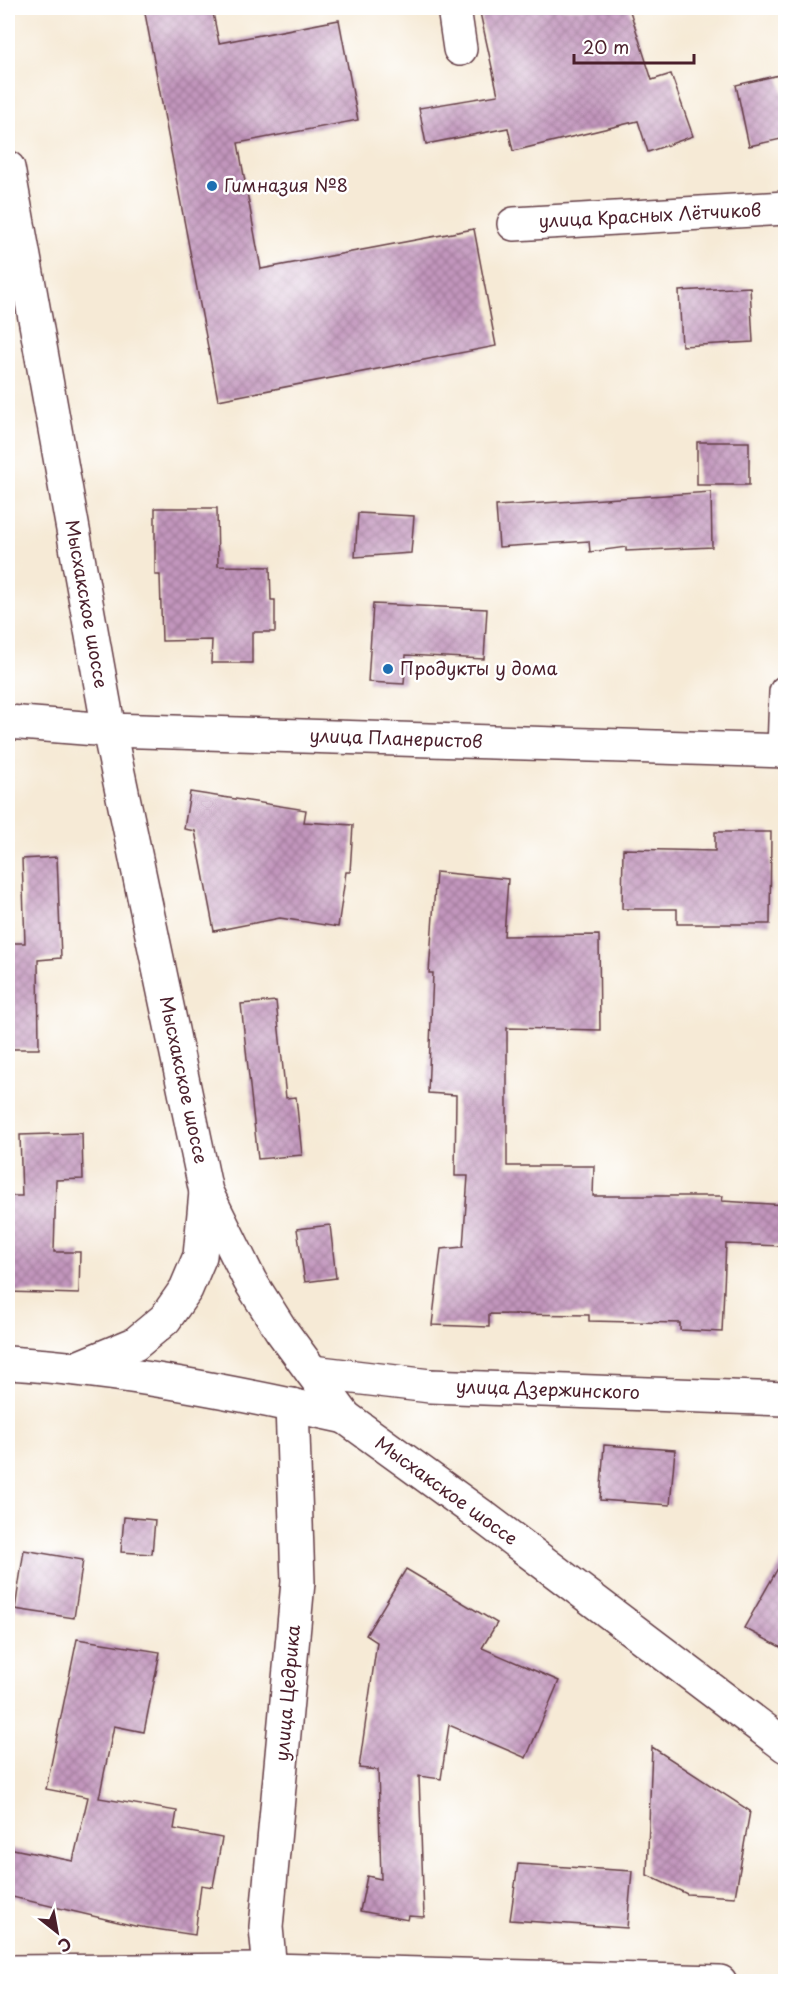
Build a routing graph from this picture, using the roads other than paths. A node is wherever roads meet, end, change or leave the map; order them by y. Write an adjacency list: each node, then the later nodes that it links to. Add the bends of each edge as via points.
1 (454, 8): 2 (street)
2 (460, 49)
3 (8, 168): 8 (street, Мысхакское шоссе)
4 (786, 208): 5 (street, улица Красных Лётчиков)
5 (514, 224)
6 (786, 693): 9 (street)
7 (8, 722): 8 (street, улица Планеристов)
8 (109, 730): 9 (street, улица Планеристов); 10 (street, Мысхакское шоссе)
9 (785, 751)
10 (206, 1192): 12 (street, via 200,1256 186,1289 165,1319 135,1344); 13 (street, Мысхакское шоссе, via 250,1281)
11 (8, 1363): 12 (street)
12 (77, 1368): 15 (street)
13 (312, 1372): 14 (street, улица Дзержинского, via 430,1386); 16 (street, Мысхакское шоссе)
14 (786, 1399)
15 (292, 1405): 16 (street); 19 (street, улица Цедрика, via 298,1582 266,1927)
16 (345, 1417): 17 (street, Мысхакское шоссе)
17 (786, 1746)
18 (8, 1972): 19 (street)
19 (271, 1976): 20 (street)
20 (720, 1982)

